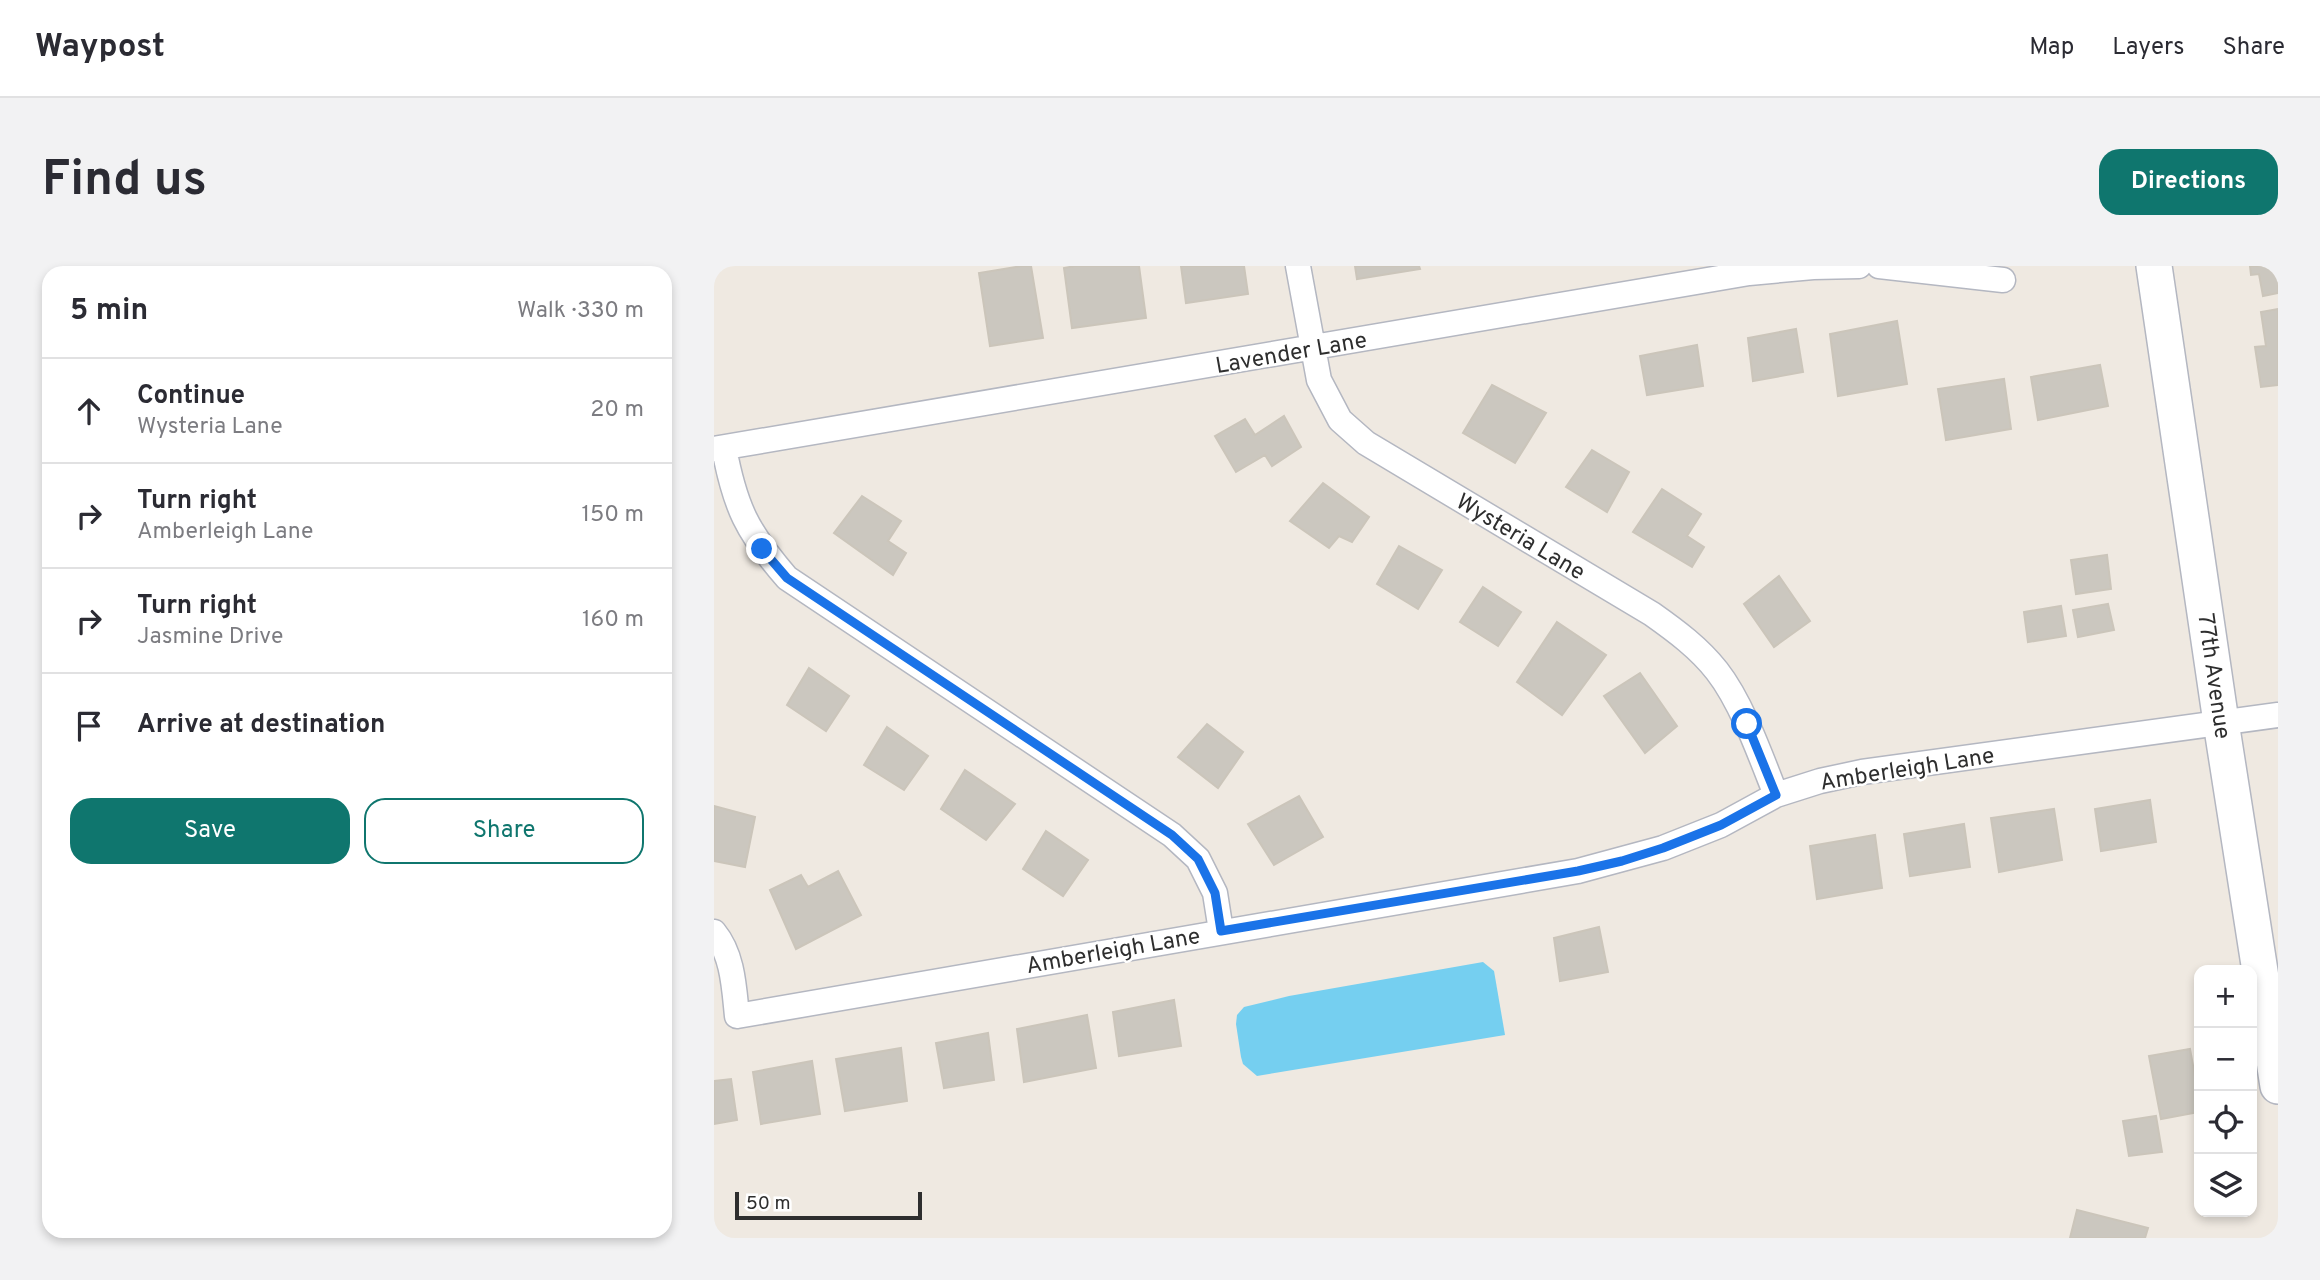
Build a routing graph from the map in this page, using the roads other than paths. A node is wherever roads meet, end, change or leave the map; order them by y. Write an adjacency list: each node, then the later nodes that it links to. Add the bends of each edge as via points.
1 (1298, 266): 6 (street, Wysteria Lane)
2 (1859, 266): 6 (street, Lavender Lane, via 1749,273)
3 (1879, 266): 5 (street)
4 (2154, 266): 9 (street, 77th Avenue)
5 (2003, 280)
6 (1313, 348): 7 (street, Lavender Lane); 10 (street, Wysteria Lane, via 1319,380 1340,420 1366,443 1683,636 1718,672 1747,724)
7 (719, 448): 11 (street, via 741,513 762,549 787,578 1172,835 1198,859 1215,893)
8 (2278, 715): 9 (street, Amberleigh Lane)
9 (2221, 722): 10 (street, Amberleigh Lane, via 1862,772); 14 (street, 77th Avenue)
10 (1776, 795): 11 (street, Amberleigh Lane, via 1721,825 1622,861)
11 (1221, 931): 13 (street, Amberleigh Lane)
12 (714, 932): 13 (street, Amberleigh Lane, via 725,947 733,979)
13 (726, 1017)
14 (2278, 1086)

